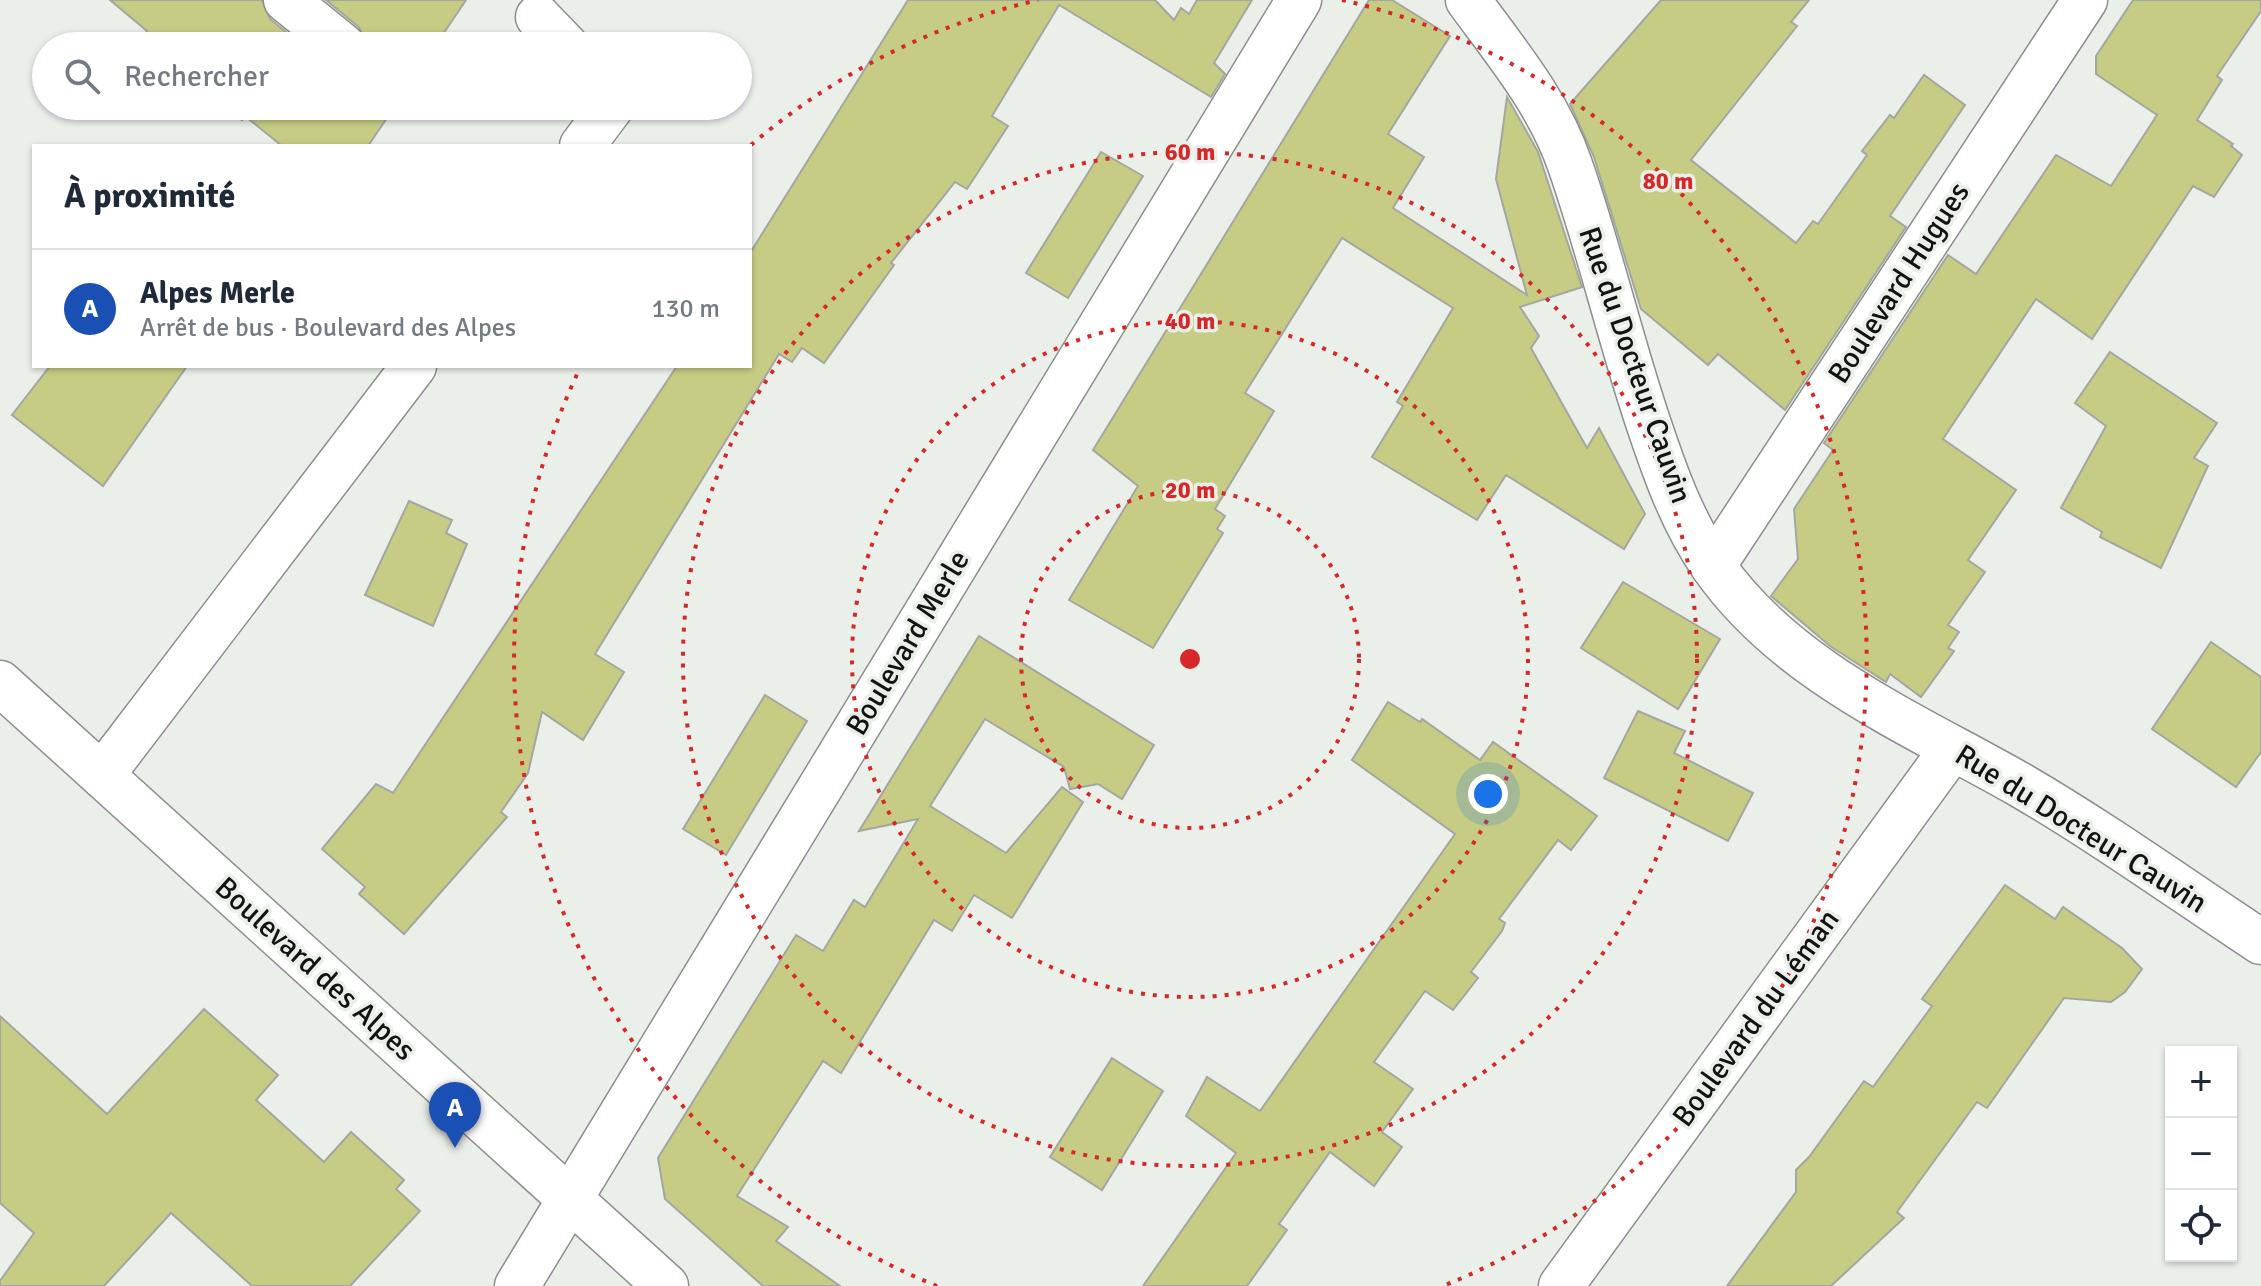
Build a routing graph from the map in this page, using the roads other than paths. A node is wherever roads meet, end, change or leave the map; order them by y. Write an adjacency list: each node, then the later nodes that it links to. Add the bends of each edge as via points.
1 (286, 0): 5 (street)
2 (1299, 0): 14 (street, Boulevard Merle)
3 (1468, 0): 9 (street, Rue du Docteur Cauvin, via 1536,92 1570,163 1615,324 1669,486)
4 (2085, 0): 9 (street, Boulevard Hugues)
5 (326, 32)
6 (602, 120): 7 (street)
7 (584, 144)
8 (412, 368): 12 (street)
9 (1713, 566): 11 (street, Rue du Docteur Cauvin, via 1764,626 1828,674)
10 (0, 683): 12 (street, Boulevard des Alpes)
11 (1952, 749): 13 (street, Rue du Docteur Cauvin, via 2022,787); 17 (street, Boulevard du Léman)
12 (102, 775): 14 (street, Boulevard des Alpes)
13 (2261, 942)
14 (569, 1200): 15 (street, Boulevard Merle); 16 (street, Boulevard des Alpes)
15 (517, 1286)
16 (666, 1286)
17 (1561, 1286)

